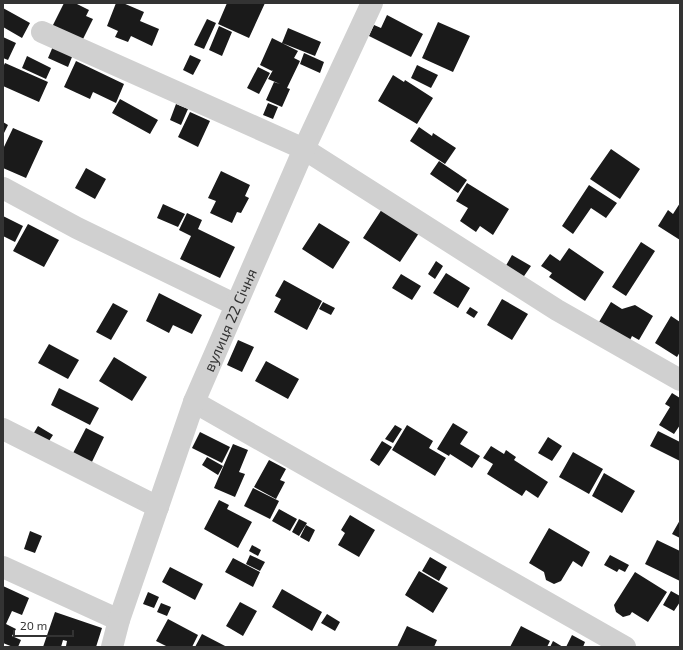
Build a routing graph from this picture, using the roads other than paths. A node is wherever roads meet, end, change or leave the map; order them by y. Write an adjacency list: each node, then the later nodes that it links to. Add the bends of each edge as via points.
1 (372, 3): 3 (street, вулиця 22 Січня)
2 (42, 32): 3 (street)
3 (304, 149): 5 (street, вулиця 22 Січня); 6 (street, via 557,310)
4 (3, 188): 5 (street, via 77,228)
5 (236, 305): 7 (street, вулиця 22 Січня)
6 (680, 380)
7 (194, 402): 9 (street, вулиця 22 Січня); 13 (street)
8 (3, 429): 9 (street)
9 (158, 507): 11 (street, вулиця 22 Січня)
10 (3, 567): 11 (street)
11 (119, 620): 12 (street, вулиця 22 Січня)
12 (112, 647)
13 (625, 647)

